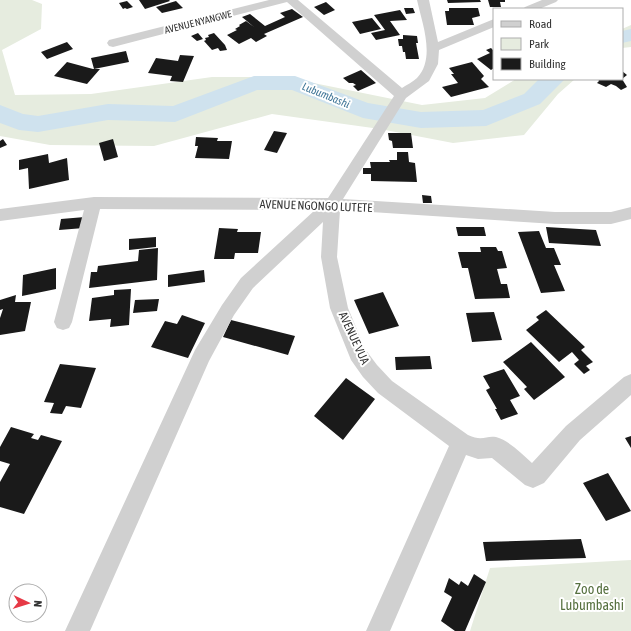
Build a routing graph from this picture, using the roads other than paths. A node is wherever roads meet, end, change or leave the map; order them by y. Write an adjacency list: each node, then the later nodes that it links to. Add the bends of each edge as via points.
1 (283, 0): 7 (street, AVENUE NYANGWE)
2 (291, 0): 9 (street)
3 (423, 0): 8 (street)
4 (548, 1): 5 (street)
5 (531, 8)
6 (493, 23): 8 (street)
7 (113, 43)
8 (433, 48): 9 (street, via 432,64 426,76)
9 (400, 97): 11 (street, AVENUE VUA)
10 (94, 203): 11 (street, AVENUE NGONGO LUTETE); 13 (street, AVENUE NGONGO LUTETE); 14 (street)
11 (332, 204): 12 (street, AVENUE NGONGO LUTETE, via 555,218 611,218); 16 (street, AVENUE VUA, via 329,257 334,286 339,308 358,354 385,388); 17 (street, via 247,283 228,310 202,356)
12 (631, 213)
13 (0, 215)
14 (63, 322)
15 (631, 383): 16 (street, AVENUE VUA, via 573,433 533,477 498,448 492,446 477,449)
16 (461, 442): 18 (street)
17 (77, 631)
18 (378, 631)

